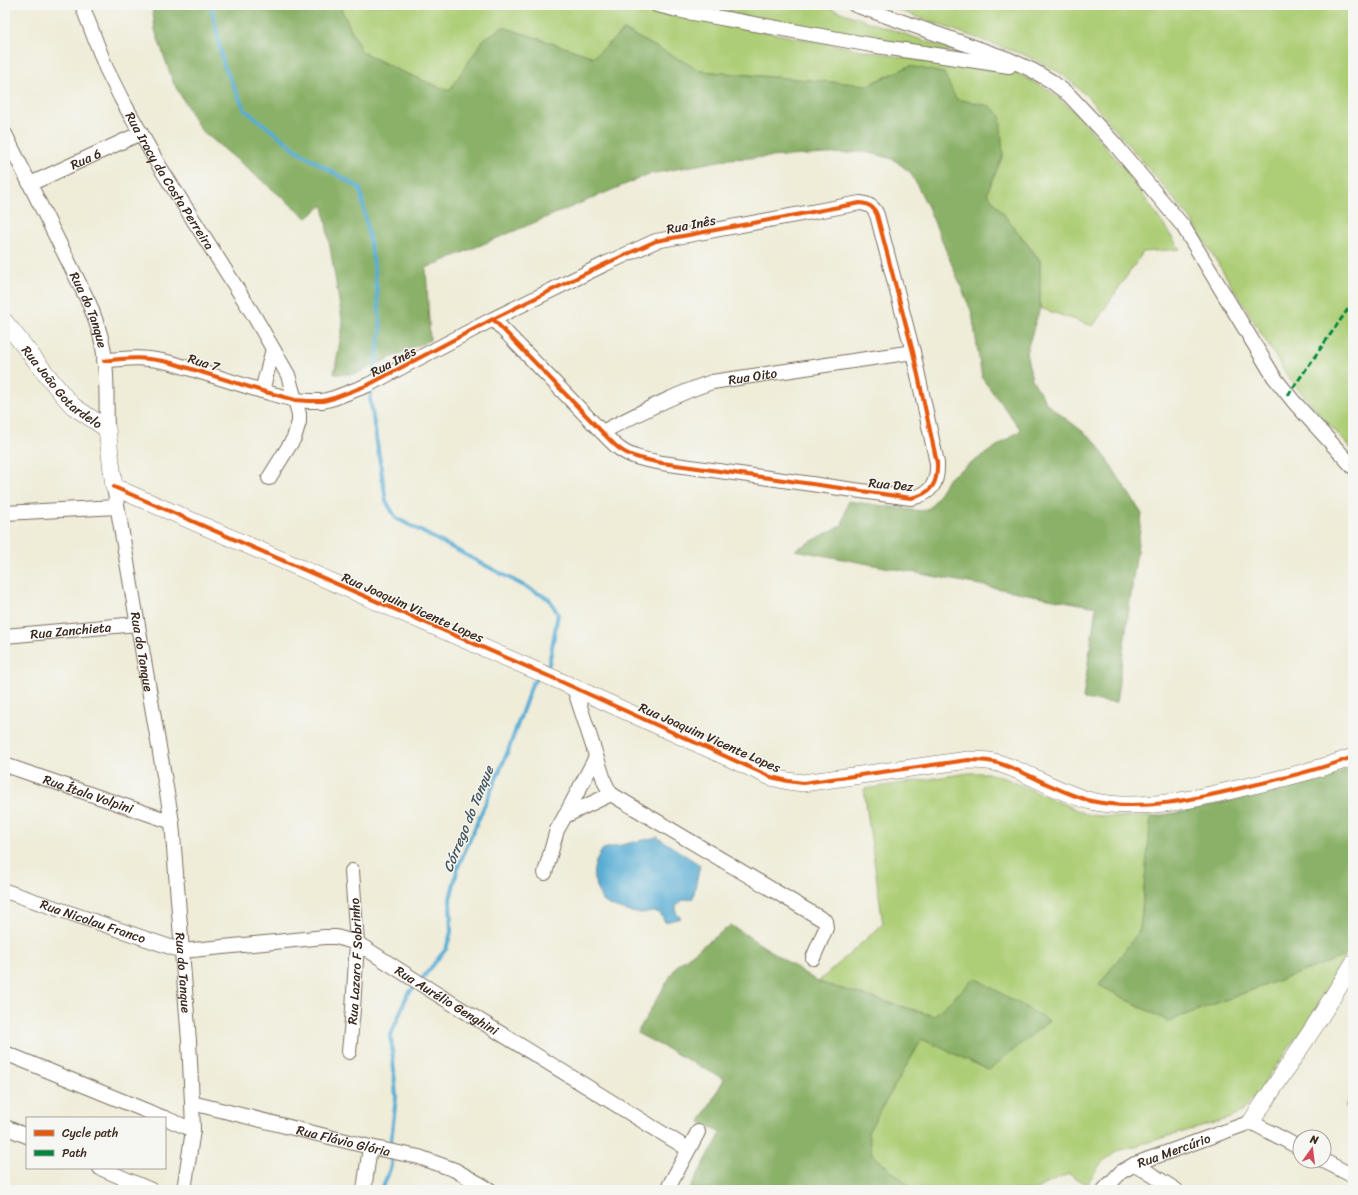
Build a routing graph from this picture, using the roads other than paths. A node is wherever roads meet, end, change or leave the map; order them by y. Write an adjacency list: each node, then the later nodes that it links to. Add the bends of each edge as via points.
1 (82, 5): 5 (street, Rua Iracy da Costa Perreira, via 106,68)
2 (657, 5): 4 (street, via 877,46)
3 (855, 5): 4 (street, via 1008,59)
4 (1032, 70): 18 (street, via 1069,95 1113,142 1183,226 1274,377)
5 (141, 133): 7 (street, Rua 6); 11 (street, Rua Iracy da Costa Perreira)
6 (5, 134): 7 (street, Rua do Tanque)
7 (30, 184): 13 (street, Rua do Tanque, via 89,303 102,342)
8 (860, 203): 9 (street, Rua Inês, via 656,241); 12 (street, Rua Dez, via 872,206 877,215)
9 (493, 319): 15 (street, Rua Inês, via 350,393 323,401); 17 (street)
10 (5, 322): 16 (street, Rua João Gotardelo, via 73,406)
11 (273, 349): 14 (street); 15 (street, Rua Iracy da Costa Perreira, via 286,368)
12 (913, 352): 17 (street, Rua Oito, via 712,382 693,388); 17 (street, Rua Dez, via 937,473 932,486 921,496 911,498 645,460 621,450)
13 (104, 361): 14 (street, Rua 7, via 140,357 154,359); 16 (street, Rua do Tanque)
14 (262, 391): 15 (street, Rua 7)
15 (295, 400): 19 (street, Rua Iracy da Costa Perreira, via 299,414 297,431)
16 (107, 429): 20 (street, Rua do Tanque)
17 (602, 432)
18 (1353, 467)
19 (269, 478)
20 (114, 487): 21 (street, Rua do Tanque); 25 (street, Rua Joaquim Vicente Lopes)
21 (117, 507): 22 (street); 23 (street, Rua do Tanque)
22 (5, 513)
23 (137, 624): 24 (street, Rua Zanchieta); 31 (street, Rua do Tanque)
24 (5, 636)
25 (574, 688): 26 (street); 27 (street, Rua Joaquim Vicente Lopes, via 771,777 788,782 803,783 983,760 998,763 1072,795 1090,800 1119,805 1146,804 1212,795 1287,778)
26 (596, 757): 29 (street); 30 (street)
27 (1353, 757)
28 (5, 765): 31 (street, Rua Ítala Volpini)
29 (611, 794): 30 (street); 37 (street, via 825,921 826,928)
30 (565, 816): 33 (street, via 557,830)
31 (172, 822): 36 (street, Rua do Tanque)
32 (352, 871): 35 (street, Rua Lazaro F Sobrinho)
33 (545, 873)
34 (5, 891): 36 (street, Rua Nicolau Franco)
35 (357, 943): 36 (street, Rua Aurélio Genghini, via 336,937 325,937); 39 (street, Rua Lazaro F Sobrinho); 51 (street, Rua Aurélio Genghini)
36 (182, 951): 41 (street, Rua do Tanque)
37 (813, 958)
38 (1353, 964): 44 (street)
39 (349, 1052)
40 (5, 1054): 42 (street)
41 (192, 1103): 46 (street, Rua do Tanque); 50 (street, Rua Flávio Glória)
42 (162, 1117)
43 (166, 1118): 46 (street)
44 (1251, 1122): 49 (street); 52 (street, Rua Mercúrio)
45 (5, 1127): 48 (street)
46 (193, 1130): 57 (street, Rua do Tanque)
47 (698, 1132): 51 (street)
48 (26, 1136)
49 (1292, 1144)
50 (371, 1147): 58 (street); 59 (street, Rua Flávio Glória, via 419,1157 456,1170)
51 (688, 1149): 60 (street)
52 (1135, 1164): 61 (street, Rua Mercúrio, via 1121,1172); 62 (street)
53 (1332, 1165): 55 (street)
54 (102, 1169): 56 (street)
55 (1353, 1176)
56 (150, 1190)
57 (184, 1190)
58 (364, 1190)
59 (490, 1190)
60 (667, 1190)
61 (1104, 1190)
62 (1176, 1190)

